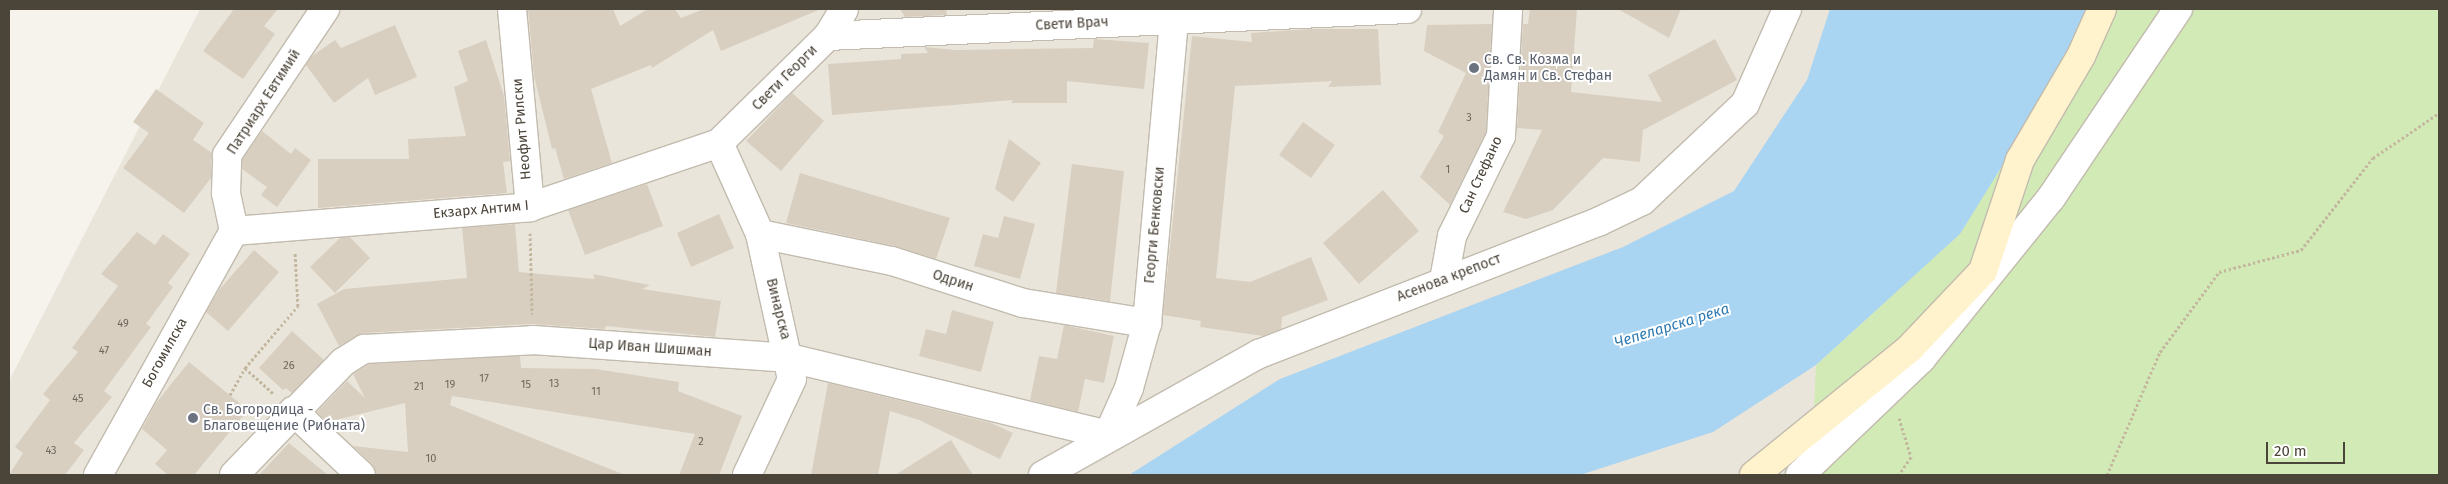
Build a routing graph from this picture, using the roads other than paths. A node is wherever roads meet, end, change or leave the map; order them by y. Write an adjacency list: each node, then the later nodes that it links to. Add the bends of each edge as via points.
1 (325, 9): 14 (street, Патриарх Евтимий, via 227,155 226,193)
2 (512, 9): 13 (street, Неофит Рилски)
3 (844, 9): 11 (street, Свети Георги)
4 (1407, 9): 9 (street, Свети Врач)
5 (1508, 9): 16 (street, Сан Стефано, via 1501,136 1452,236)
6 (1787, 9): 16 (street, Асенова крепост, via 1745,104 1642,201 1598,222)
7 (2102, 9): 26 (main road, via 2081,56 2020,160 1983,271 1910,348)
8 (2178, 9): 27 (street, via 2051,198 1921,359)
9 (1257, 13): 10 (street, Свети Врач)
10 (1172, 14): 11 (street, Свети Врач); 17 (street, Георги Бенковски)
11 (828, 36): 12 (street, Свети Георги)
12 (720, 143): 13 (street, Екзарх Антим I); 15 (street, Винарска)
13 (530, 207): 14 (street, Екзарх Антим I)
14 (234, 231): 21 (street, Богомилска)
15 (760, 234): 17 (street, Одрин, via 892,261 1022,303); 18 (street, Винарска)
16 (1444, 280): 20 (street, Асенова крепост, via 1259,354)
17 (1146, 323): 20 (street, Георги Бенковски, via 1129,388)
18 (790, 358): 19 (street, Цар Иван Шишман, via 533,340 364,349); 20 (street, Цар Иван Шишман); 24 (street, Винарска, via 792,378)
19 (286, 404): 22 (street, Цар Иван Шишман); 23 (street)
20 (1108, 435): 25 (street, Асенова крепост)
21 (98, 475)
22 (234, 475)
23 (360, 475)
24 (747, 475)
25 (1043, 475)
26 (1754, 475)
27 (1800, 475)

